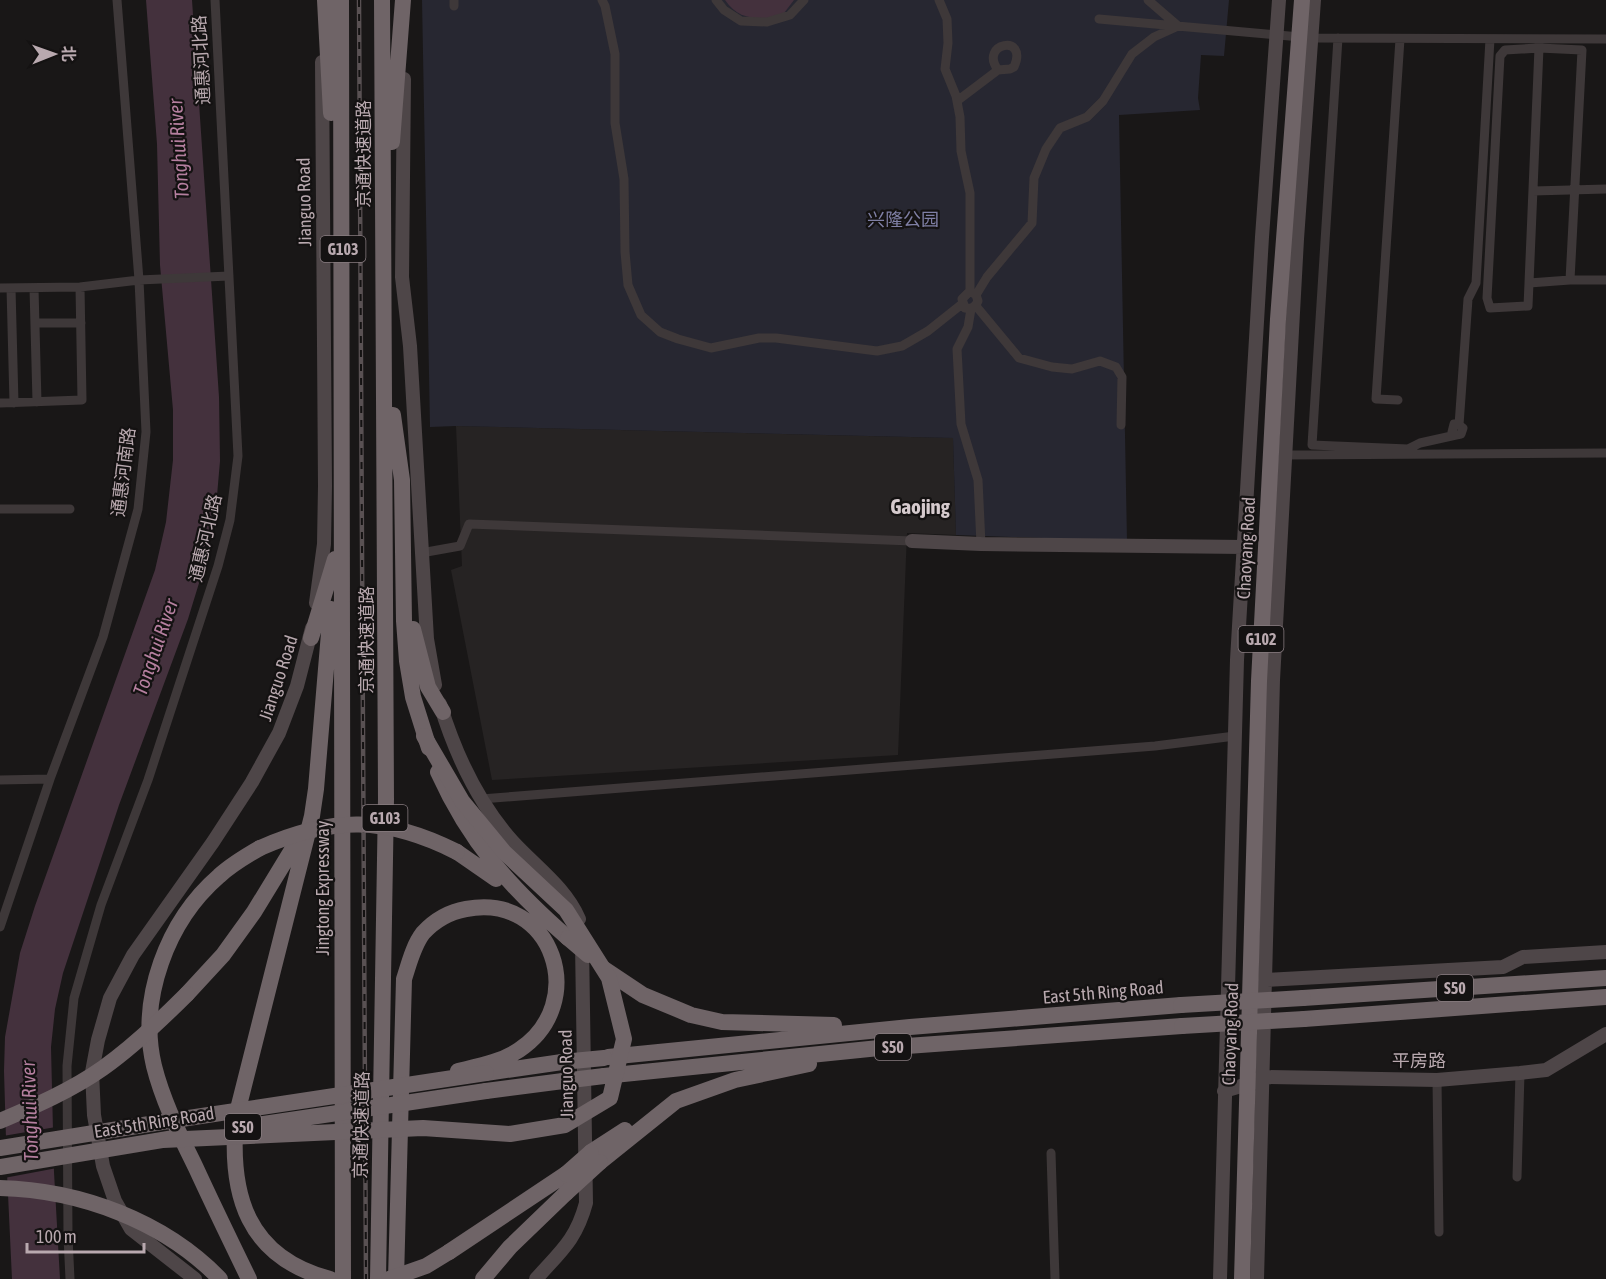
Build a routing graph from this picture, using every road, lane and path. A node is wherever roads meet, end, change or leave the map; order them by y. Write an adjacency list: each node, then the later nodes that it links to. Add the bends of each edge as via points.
1 (117, 0): 31 (street, 通惠河南路)
2 (215, 0): 30 (street, 通惠河北路)
3 (324, 0): 41 (highway); 62 (street, Jianguo Road, via 324,544)
4 (341, 0): 41 (highway, 京通快速道路 / G103)
5 (382, 0): 29 (highway, 京通快速道路 / G103)
6 (404, 0): 29 (highway); 59 (street, Jianguo Road, via 402,278 410,346)
7 (602, 0): 40 (street, via 615,54 615,123 624,179 628,285 641,315 660,332 711,348 776,338 877,351 902,346)
8 (716, 0): 9 (street, via 741,21 767,22 790,15)
9 (804, 0)
10 (939, 0): 25 (street, via 947,19 945,69)
11 (1148, 0): 17 (street)
12 (1279, 0): 18 (street, Chaoyang Road)
13 (1293, 0): 18 (highway, Chaoyang Road / G102)
14 (1302, 0): 18 (highway, Chaoyang Road / G102)
15 (1314, 0): 18 (street, Chaoyang Road)
16 (1099, 19): 17 (street)
17 (1178, 26): 18 (street); 39 (street, via 1154,37 1132,54 1103,101 1087,117 1060,128 1034,178 1032,224)
18 (1294, 37): 19 (street); 52 (street, Chaoyang Road, via 1297,239); 58 (street, Chaoyang Road, via 1262,237); 83 (highway, Chaoyang Road / G102, via 1273,273 1251,681)
19 (1338, 38): 20 (street); 21 (street, via 1312,445 1408,449 1461,434 1463,428 1459,425 1468,299 1476,283)
20 (1400, 39): 21 (street); 45 (street, via 1376,399)
21 (1490, 39): 23 (street)
22 (1606, 39): 23 (street)
23 (1539, 44): 27 (street, via 1582,50); 28 (street); 34 (street, via 1505,50 1500,56 1487,298 1490,308 1528,306)
24 (998, 70): 25 (street)
25 (957, 101): 39 (street, via 961,151 970,193)
26 (1606, 189): 27 (street)
27 (1575, 190): 28 (street); 32 (street)
28 (1533, 191): 34 (street)
29 (383, 262): 44 (highway, 京通快速道路 / G103)
30 (225, 277): 31 (street); 93 (street, 通惠河北路, via 238,456 230,520 155,757 101,905 74,998 67,1066)
31 (139, 280): 35 (street); 66 (street, 通惠河南路, via 146,432 138,509 102,637)
32 (1570, 280): 33 (street); 34 (street)
33 (1606, 280)
34 (1529, 283)
35 (80, 287): 38 (street); 43 (street)
36 (0, 288): 37 (street)
37 (11, 288): 38 (street); 48 (street)
38 (34, 288): 42 (street)
39 (973, 293): 40 (street, via 978,301); 40 (street, via 962,298)
40 (969, 306): 49 (street, via 1019,358 1072,369 1100,361 1116,367 1122,377); 57 (street, via 968,327 957,349 957,360 961,424 978,480)
41 (343, 317): 53 (highway, 京通快速道路 / G103)
42 (35, 323): 43 (street); 46 (street)
43 (81, 323): 46 (street, via 82,400)
44 (384, 356): 61 (highway, via 402,480); 99 (highway, 京通快速道路 / G103, via 386,799)
45 (1398, 400)
46 (37, 402): 48 (street)
47 (0, 403): 48 (street)
48 (14, 403)
49 (1121, 425)
50 (1606, 441): 51 (street)
51 (1605, 453): 52 (street)
52 (1285, 455): 74 (street, Chaoyang Road, via 1273,680)
53 (341, 497): 60 (highway); 98 (highway, Jingtong Expressway / G103)
54 (0, 509): 55 (street)
55 (70, 509)
56 (912, 541): 57 (street); 59 (street, via 469,524 460,546)
57 (981, 544): 58 (street)
58 (1244, 547): 65 (street, Chaoyang Road)
59 (421, 553): 63 (street, Jianguo Road, via 427,639)
60 (334, 559): 62 (highway); 69 (highway, via 320,762)
61 (404, 586): 63 (highway, via 428,687); 64 (highway, via 407,661)
62 (311, 638): 94 (street, Jianguo Road, via 279,733 252,782 133,956 110,998 92,1072 94,1115 103,1166 115,1201 131,1229)
63 (442, 712): 68 (street, Jianguo Road)
64 (424, 736): 70 (highway, via 462,820 497,869); 85 (highway, bridge, via 462,801 504,852 566,910 609,978 624,1040 610,1098 565,1125 510,1134 423,1128)
65 (1235, 736): 68 (street, via 1155,746); 83 (street, Chaoyang Road)
66 (51, 779): 67 (street); 71 (street, 通惠河南路)
67 (0, 780)
68 (481, 799): 103 (street, Jianguo Road, via 512,842 565,894 580,922 582,936 586,1203 570,1242)
69 (312, 816): 84 (highway, bridge, via 223,955 163,1018 103,1068 71,1088); 97 (highway, via 236,1117 233,1147 235,1176 254,1228 293,1266)
70 (535, 909): 76 (highway, bridge, via 604,969 643,996 691,1016 722,1022); 96 (highway, bridge, via 457,852 418,834 369,824 336,825 287,836 260,848 219,876 201,894 176,929 160,968 150,1016 153,1064 168,1110)
71 (0, 927)
72 (1606, 952): 74 (street, via 1523,957 1503,967)
73 (1606, 978): 76 (highway, East 5th Ring Road / S50, bridge)
74 (1267, 980): 81 (street, Chaoyang Road)
75 (1606, 997): 78 (highway, S50, bridge)
76 (910, 1027): 79 (highway, East 5th Ring Road / S50, bridge)
77 (1606, 1034): 80 (street, 平房路, via 1546,1070)
78 (879, 1048): 85 (highway, East 5th Ring Road / S50, bridge, via 563,1081); 88 (highway, via 735,1080 676,1101 638,1122)
79 (486, 1068): 86 (highway, East 5th Ring Road / S50, bridge, via 420,1082); 101 (highway, via 517,1051 544,1026 556,994 557,975 546,941 534,928 506,911 473,908 438,919 422,934 404,979)
80 (1520, 1073): 82 (street, 平房路); 90 (street)
81 (1264, 1077): 82 (street, 平房路); 83 (street, 平房路); 108 (street, Chaoyang Road)
82 (1437, 1080): 92 (street)
83 (1237, 1087): 105 (street, Chaoyang Road); 106 (highway, Chaoyang Road / G102); 107 (highway, Chaoyang Road / G102)
84 (0, 1121)
85 (163, 1140): 89 (highway, East 5th Ring Road / S50, bridge)
86 (0, 1148)
87 (1051, 1153): 104 (street)
88 (596, 1157): 100 (highway, bridge, via 426,1266); 102 (highway, bridge)
89 (0, 1167)
90 (1517, 1177)
91 (0, 1188): 95 (highway, bridge, via 66,1196 146,1224 179,1244)
92 (1439, 1232)
93 (70, 1279)
94 (195, 1279)
95 (220, 1279)
96 (249, 1279)
97 (330, 1279)
98 (343, 1279)
99 (378, 1279)
100 (389, 1279)
101 (396, 1279)
102 (483, 1279)
103 (536, 1279)
104 (1055, 1279)
105 (1220, 1279)
106 (1234, 1279)
107 (1242, 1279)
108 (1257, 1279)

